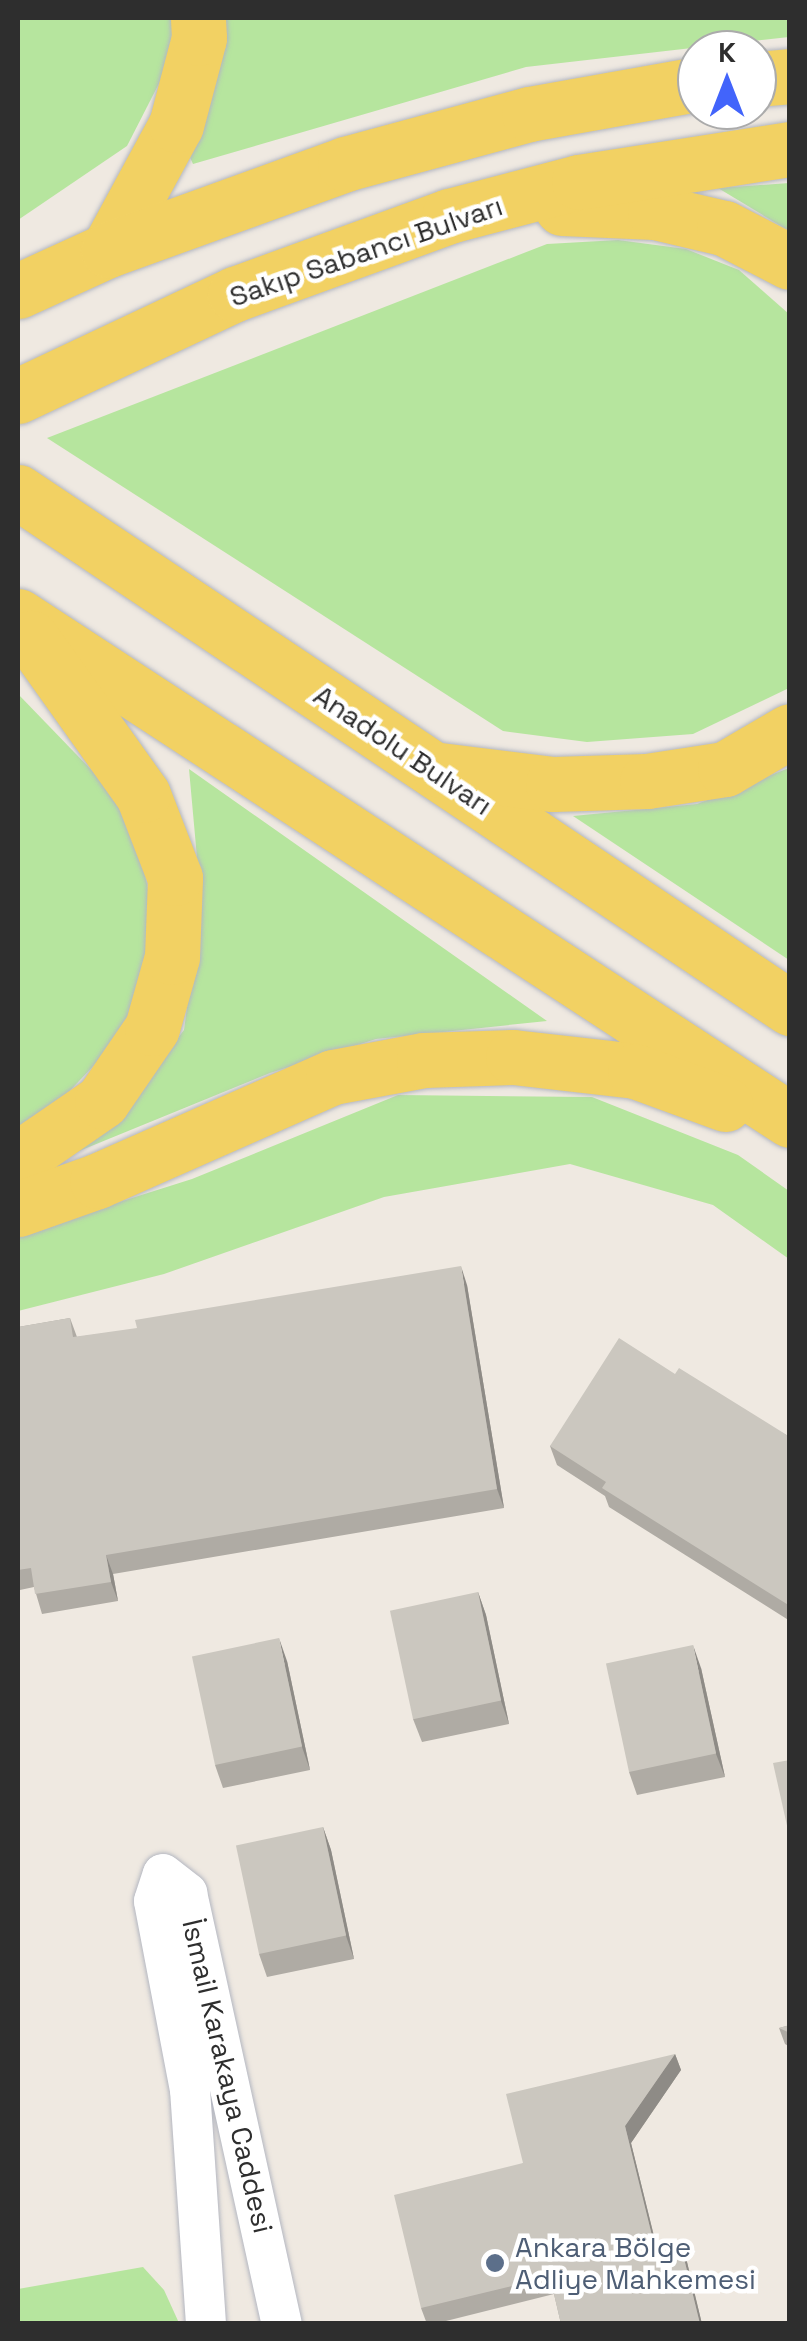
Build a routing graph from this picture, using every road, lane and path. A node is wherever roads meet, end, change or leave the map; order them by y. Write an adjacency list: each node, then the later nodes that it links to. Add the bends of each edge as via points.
1 (198, 18): 5 (main road, via 200,38 176,125)
2 (677, 88): 5 (main road, via 528,114 345,164)
3 (790, 149): 4 (main road, Sakıp Sabancı Bulvarı, via 580,182)
4 (449, 216): 6 (main road, via 580,207 655,212 724,228); 8 (main road, Sakıp Sabancı Bulvarı, via 235,294)
5 (108, 250): 7 (main road)
6 (790, 262)
7 (18, 291)
8 (18, 396)
9 (18, 492): 12 (main road, Anadolu Bulvarı)
10 (18, 618): 14 (main road); 16 (main road, via 143,795 175,878 172,956 152,1028 102,1100)
11 (790, 731): 12 (main road, via 725,769 647,781 553,784)
12 (432, 769): 13 (main road, Anadolu Bulvarı)
13 (790, 1008)
14 (790, 1120)
15 (790, 1128): 17 (main road, via 636,1071 513,1057 424,1060 334,1077)
16 (18, 1159)
17 (18, 1209)
18 (206, 2324): 19 (street, İsmail Karakaya Caddesi, via 190,2090 154,1901 164,1874 187,1893)
19 (282, 2324)

